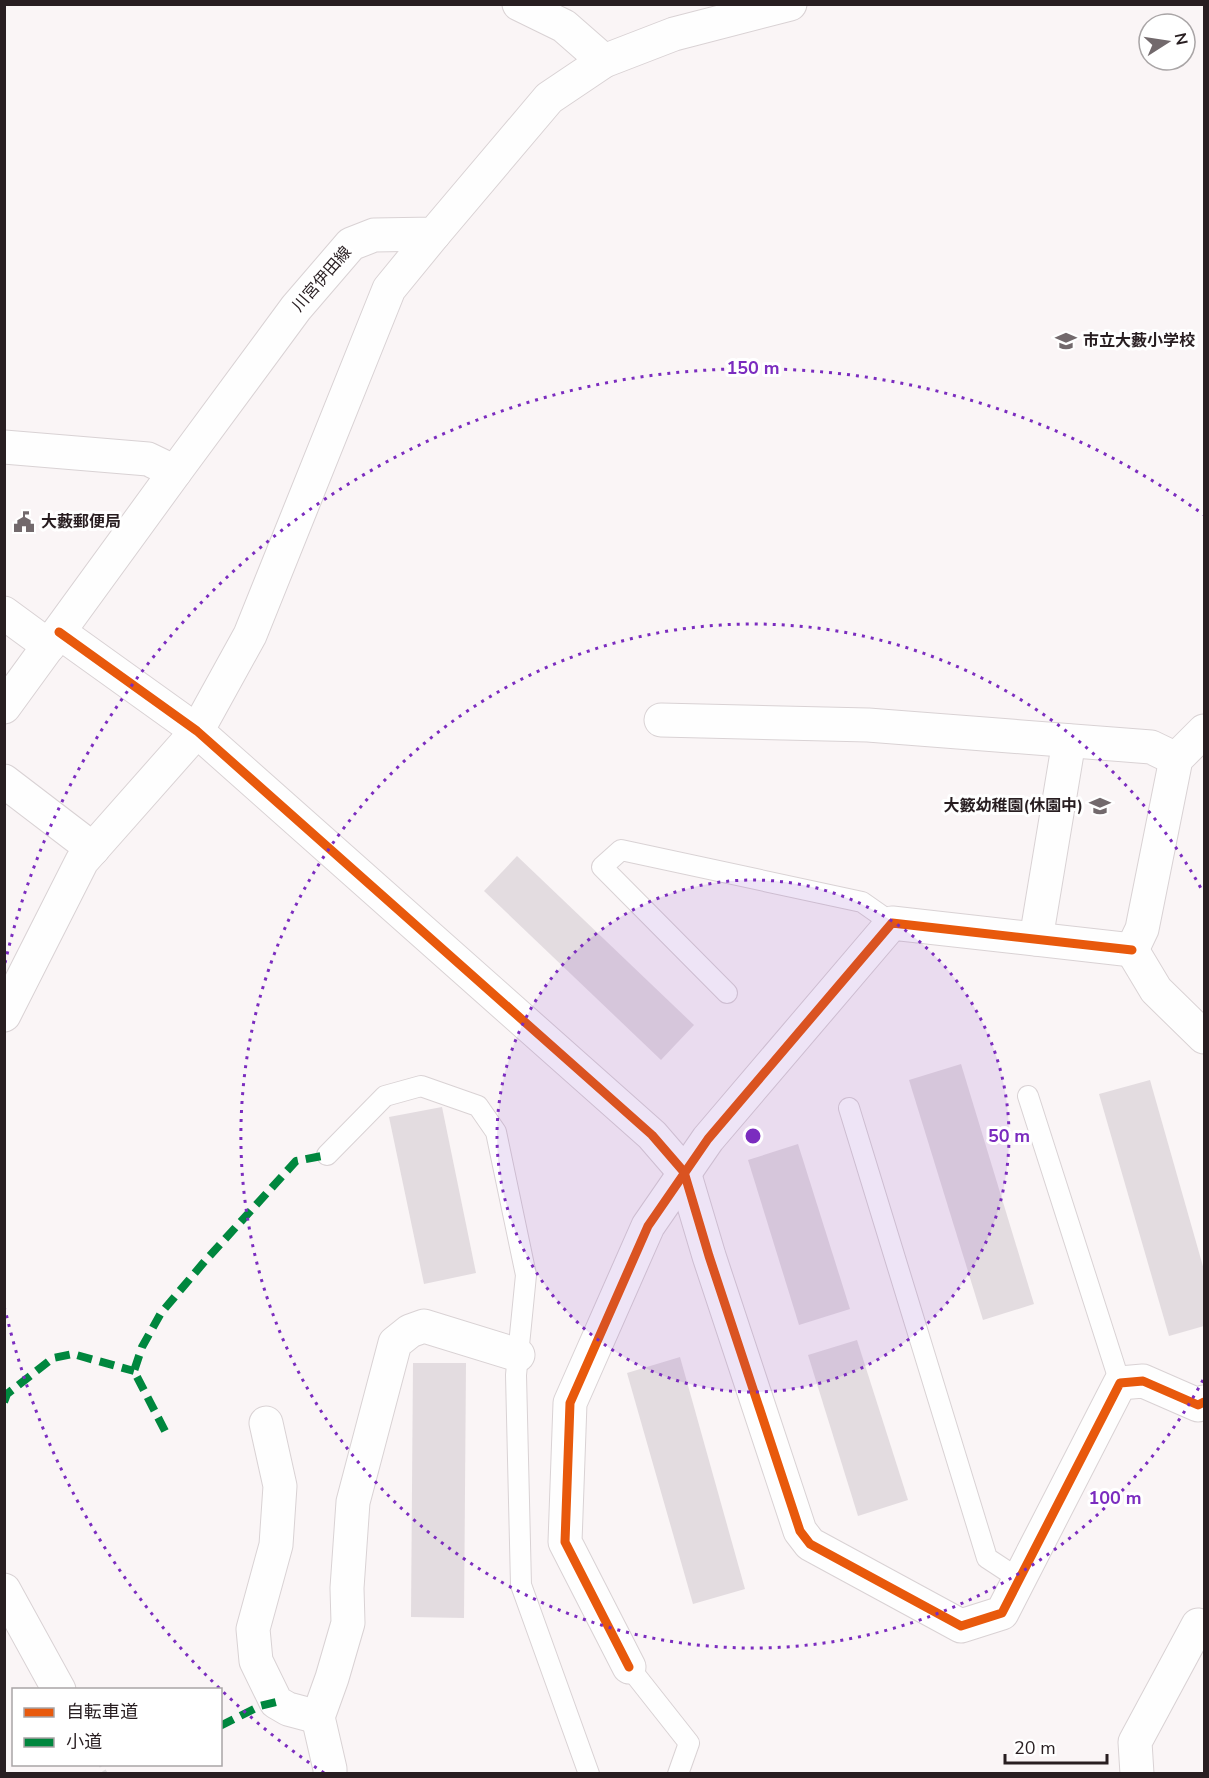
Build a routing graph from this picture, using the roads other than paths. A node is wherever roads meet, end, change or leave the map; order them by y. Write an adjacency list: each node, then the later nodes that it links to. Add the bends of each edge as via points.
1 (519, 4): 3 (street, via 564,26)
2 (790, 4): 3 (street, via 674,34)
3 (604, 61): 4 (street, via 549,98)
4 (434, 234): 6 (street, 川宮伊田線, via 374,235 351,244 297,308); 11 (street, via 389,289 250,635)
5 (4, 447): 6 (street, via 148,459)
6 (175, 472): 8 (street, 川宮伊田線)
7 (4, 613): 8 (street)
8 (54, 639): 9 (street, 川宮伊田線); 11 (street)
9 (4, 707)
10 (661, 720): 13 (street, via 868,725)
11 (198, 731): 16 (street); 26 (street, via 652,1134)
12 (1204, 731): 14 (street)
13 (1069, 741): 14 (street, via 1150,747); 18 (street)
14 (1176, 759): 19 (street, via 1142,929)
15 (4, 781): 16 (street)
16 (93, 849): 21 (street, via 82,861)
17 (892, 924): 18 (street); 20 (lane, via 862,902 621,850 602,867); 26 (street)
18 (1036, 939): 19 (street)
19 (1132, 950): 22 (street, via 1156,990)
20 (727, 993)
21 (4, 1015)
22 (1204, 1037)
23 (1028, 1096): 28 (lane)
24 (849, 1108): 31 (lane, via 987,1558)
25 (327, 1155): 27 (lane, via 385,1095 421,1086 478,1106 496,1132 526,1275)
26 (684, 1172): 31 (street, via 800,1531 810,1544 961,1626 1002,1613); 34 (street, via 648,1226 570,1403 565,1542)
27 (518, 1355): 36 (street, via 424,1326 410,1330 395,1343 353,1503 348,1623); 38 (lane, via 521,1585)
28 (1120, 1383): 29 (street, via 1143,1381 1198,1405); 31 (street)
29 (1204, 1402)
30 (266, 1423): 36 (street, via 280,1486 276,1545 253,1629 256,1661 276,1702)
31 (1020, 1578)
32 (4, 1590): 35 (street)
33 (1198, 1625): 40 (street, via 1135,1742)
34 (629, 1667): 39 (lane, via 689,1743)
35 (58, 1688)
36 (318, 1717): 37 (street)
37 (330, 1773)
38 (589, 1773)
39 (678, 1773)
40 (1137, 1773)

